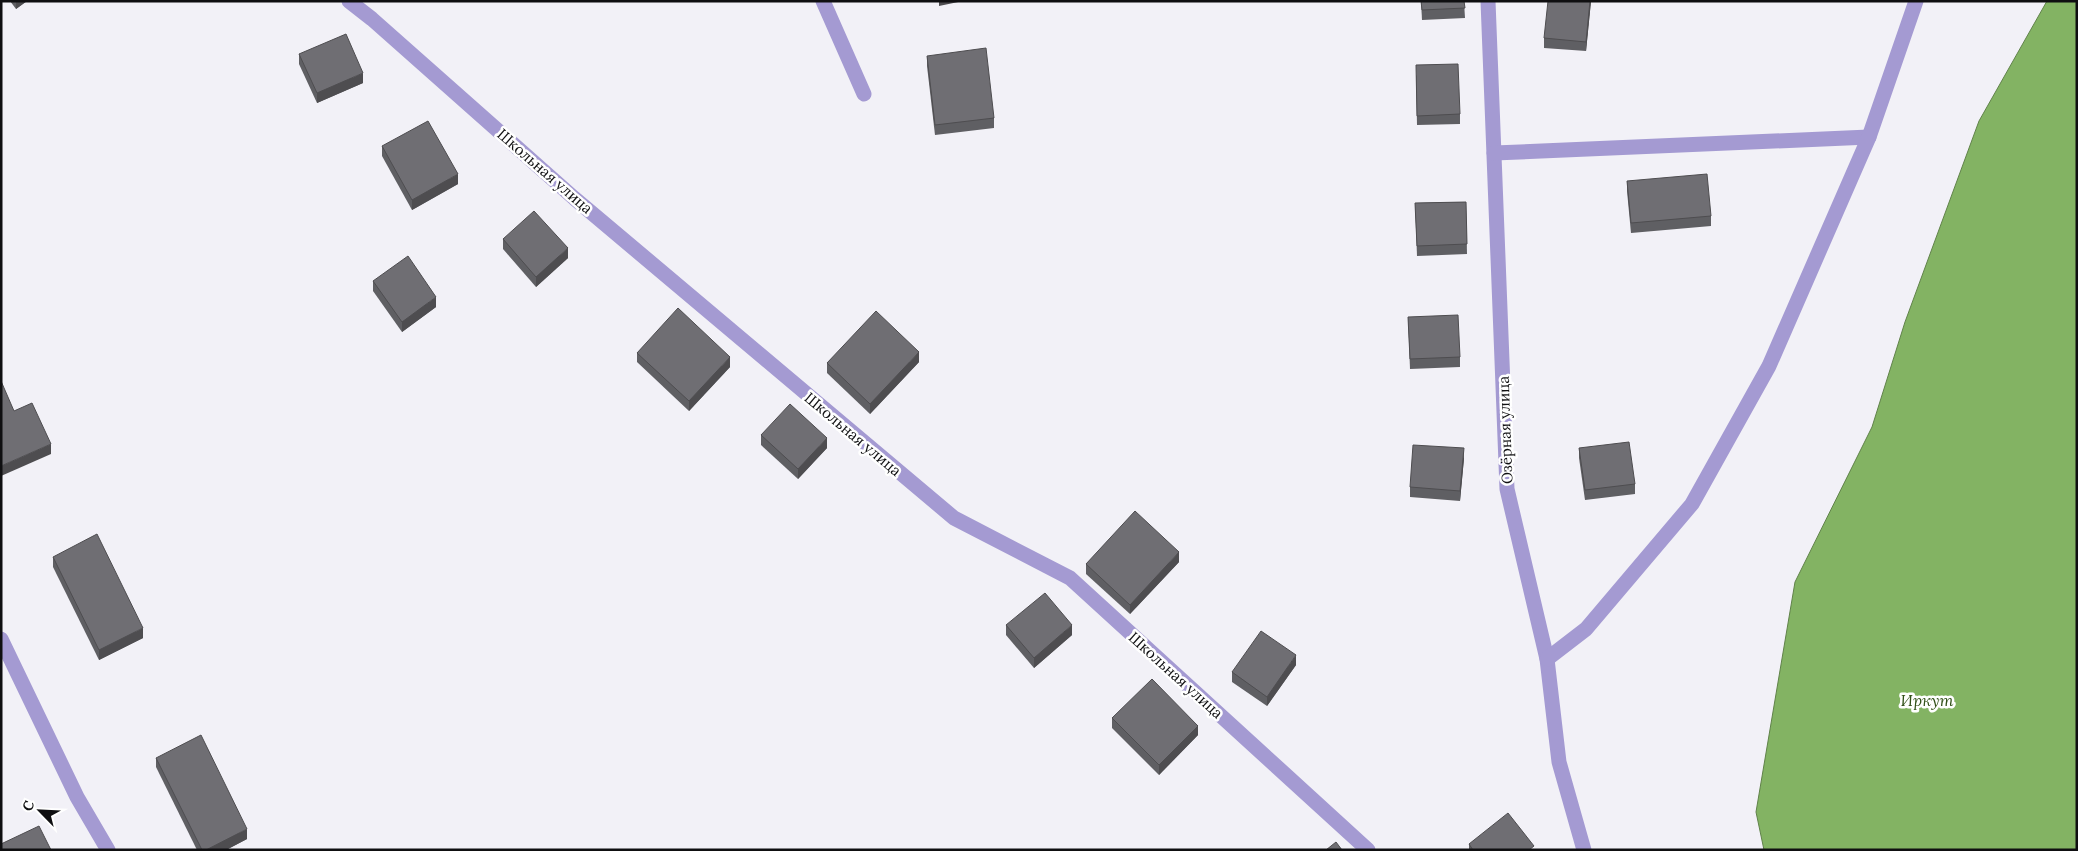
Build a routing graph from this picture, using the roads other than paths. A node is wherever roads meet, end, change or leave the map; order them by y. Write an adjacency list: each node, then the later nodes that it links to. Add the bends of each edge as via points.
1 (349, 1): 11 (street, Школьная улица, via 574,198 954,518 1070,578)
2 (823, 1): 5 (street)
3 (1488, 1): 7 (street, Озёрная улица)
4 (1916, 1): 6 (street)
5 (864, 94)
6 (1869, 137): 7 (street); 9 (street, via 1769,366 1692,504 1586,629)
7 (1494, 154): 9 (street, Озёрная улица, via 1507,489)
8 (1, 639): 10 (street, via 77,798)
9 (1546, 659): 12 (street, Озёрная улица, via 1559,762)
10 (108, 850)
11 (1368, 850)
12 (1584, 850)

